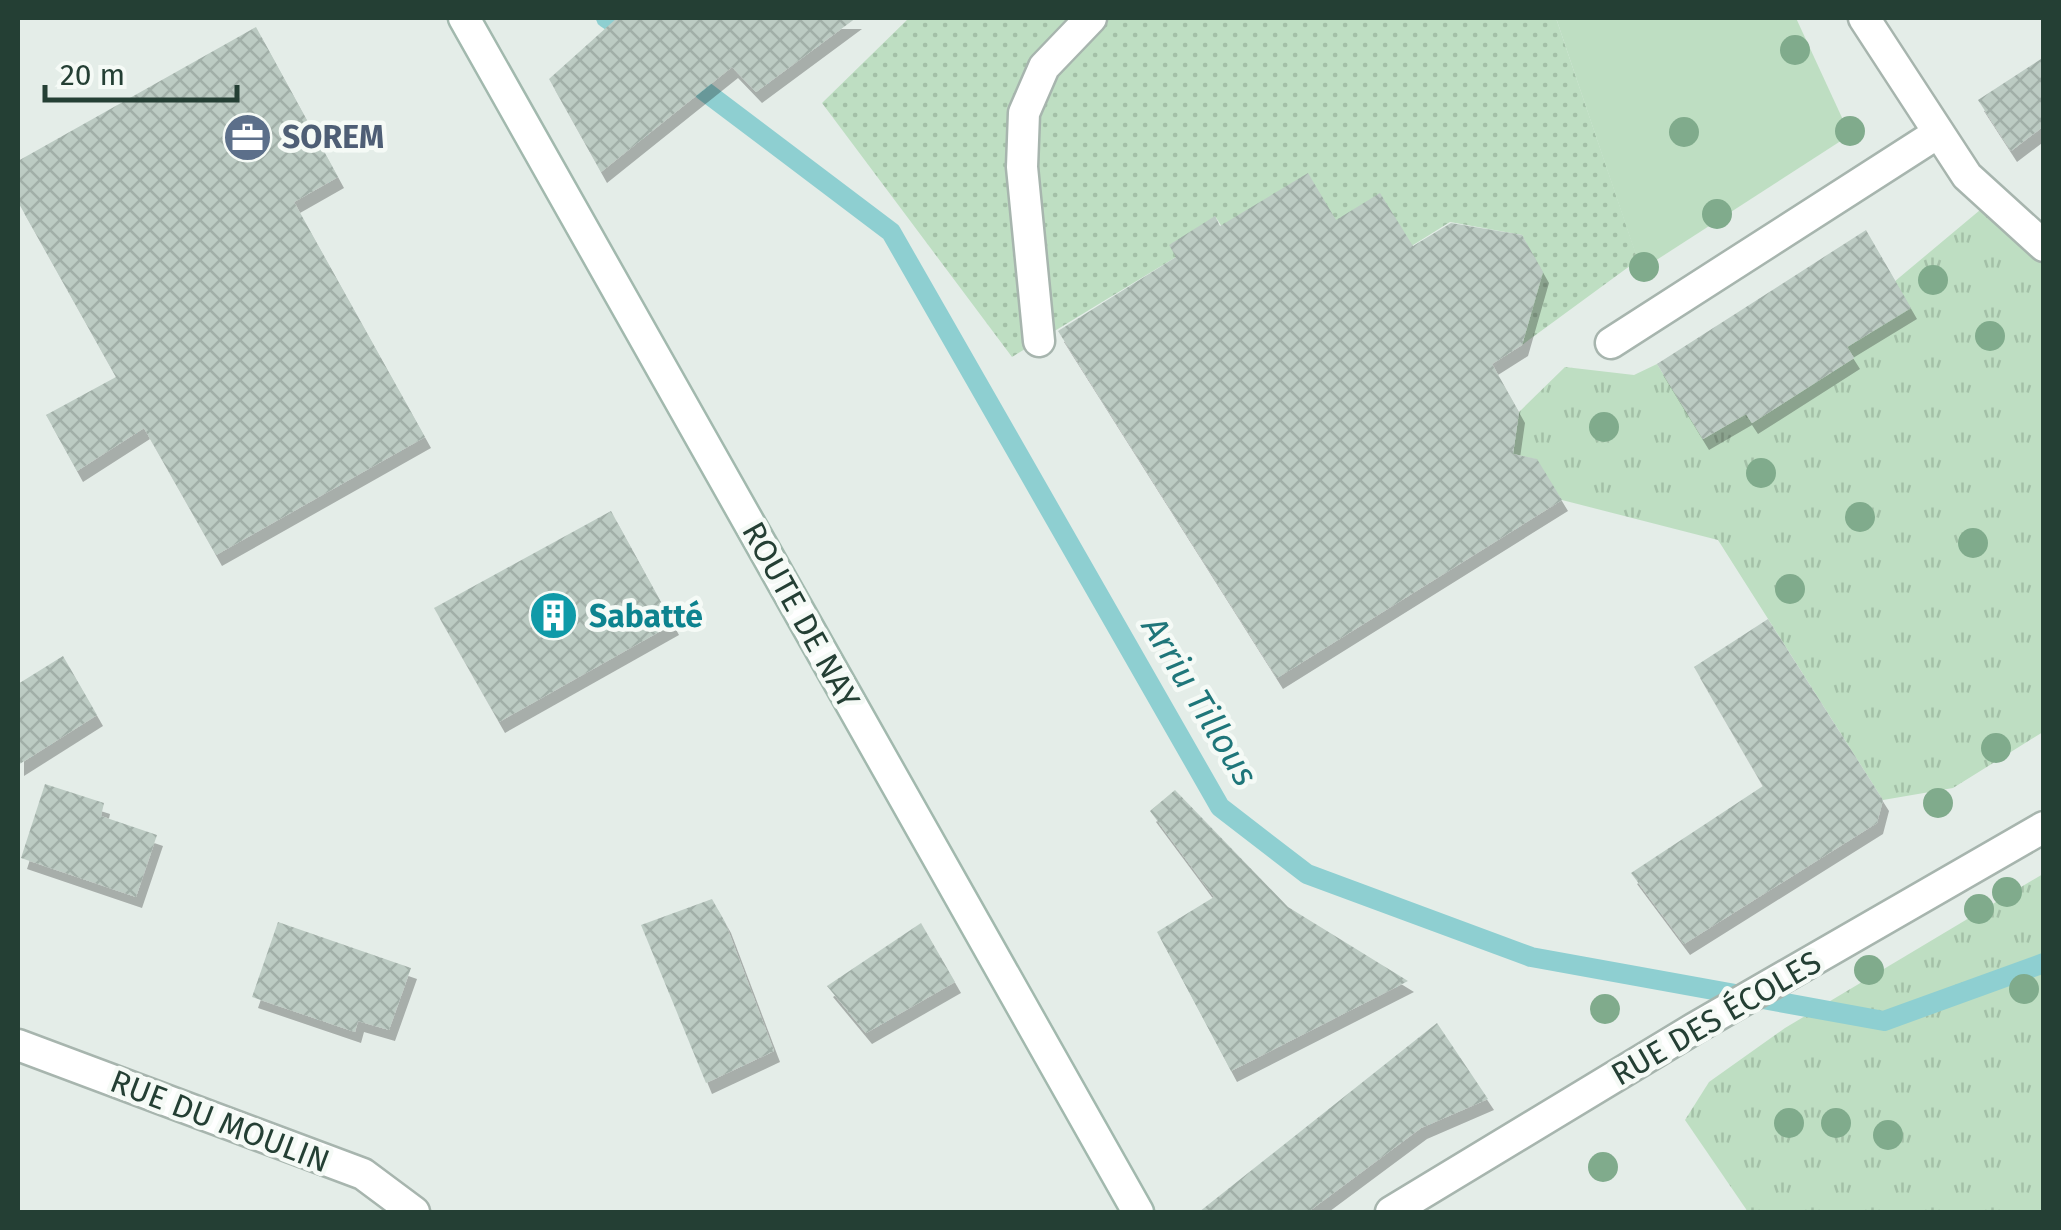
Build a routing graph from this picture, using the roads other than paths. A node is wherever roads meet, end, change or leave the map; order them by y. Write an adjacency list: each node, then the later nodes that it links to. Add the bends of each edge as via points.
1 (464, 18): 11 (street, ROUTE DE NAY)
2 (1091, 18): 6 (street, via 1044,67 1024,114 1022,167)
3 (1864, 18): 4 (street)
4 (1938, 133): 5 (street, via 1966,176); 7 (street)
5 (2044, 246)
6 (1040, 341)
7 (1611, 343)
8 (2044, 828): 12 (street, RUE DES ÉCOLES)
9 (18, 1045): 10 (street, RUE DU MOULIN, via 363,1174)
10 (414, 1212)
11 (1138, 1212)
12 (1392, 1212)

